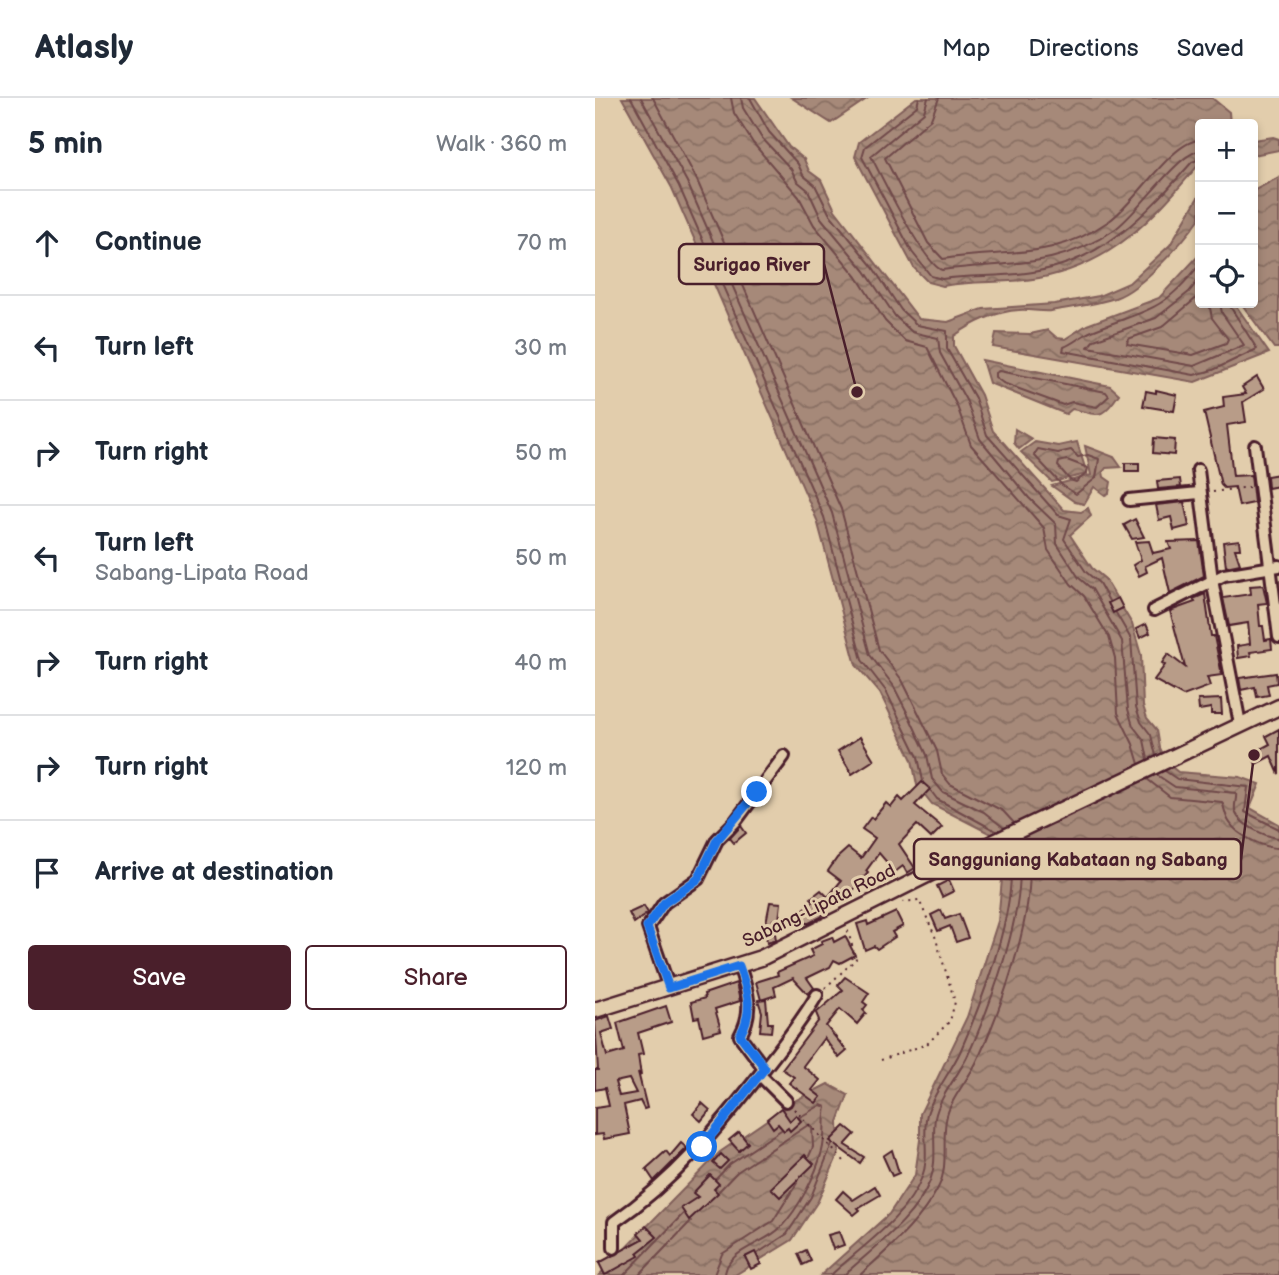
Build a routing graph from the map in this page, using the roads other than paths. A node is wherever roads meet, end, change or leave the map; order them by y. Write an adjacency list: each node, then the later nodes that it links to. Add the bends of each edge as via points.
1 (1255, 446): 5 (street)
2 (1198, 470): 3 (street)
3 (1199, 493): 4 (street); 6 (street)
4 (1129, 500)
5 (1275, 566): 6 (street, via 1239,570); 8 (street)
6 (1212, 580): 7 (street); 10 (street)
7 (1154, 610)
8 (1279, 637)
9 (1279, 707): 10 (main road, Sabang-Lipata Road)
10 (1240, 724): 12 (main road, Sabang-Lipata Road)
11 (784, 756): 13 (street, via 717,840 698,879 664,903 647,927)
12 (739, 966): 13 (main road, Sabang-Lipata Road); 16 (street, via 750,997 748,1023 740,1035)
13 (669, 988): 15 (main road, Sabang-Lipata Road)
14 (817, 995): 16 (street, via 793,1036)
15 (595, 1010)
16 (762, 1071): 17 (street); 18 (street, via 702,1147 647,1200 614,1222)
17 (787, 1103)
18 (614, 1248)

